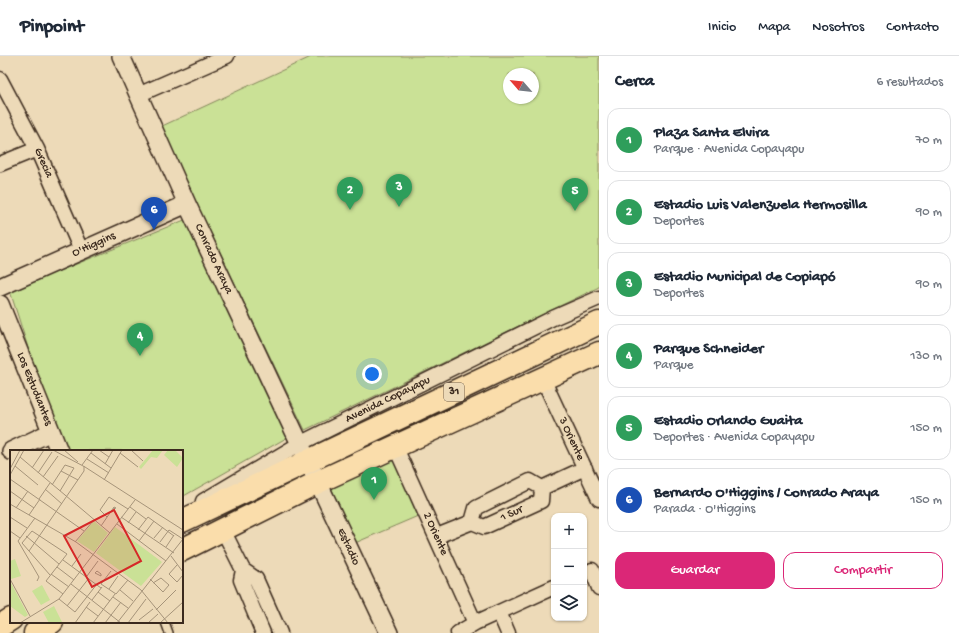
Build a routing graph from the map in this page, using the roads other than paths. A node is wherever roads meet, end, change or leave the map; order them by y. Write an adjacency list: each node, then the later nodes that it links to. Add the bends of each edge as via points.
1 (121, 56): 4 (street, Conrado Araya)
2 (228, 56): 4 (street)
3 (0, 79): 5 (street, Grecia)
4 (138, 95): 7 (street, Conrado Araya)
5 (37, 149): 6 (street); 8 (street, Grecia)
6 (0, 164)
7 (188, 204): 8 (street, O'Higgins); 20 (street, Conrado Araya)
8 (81, 250): 9 (street, O'Higgins)
9 (0, 287)
10 (599, 298): 20 (street, Avenida Copayapu, via 553,318)
11 (0, 304): 15 (street, Los Estudiantes)
12 (599, 322): 20 (highway, Avenida Copayapu / 31)
13 (599, 353): 14 (highway, 31)
14 (543, 379): 16 (highway, 31); 22 (street, 3 Oriente)
15 (51, 432): 17 (street); 18 (street, Los Estudiantes)
16 (395, 446): 23 (highway, 31); 30 (street, 2 Oriente)
17 (13, 450)
18 (59, 450)
19 (10, 451): 21 (street)
20 (304, 452): 23 (street, Estadio); 26 (street, Avenida Copayapu); 27 (highway, Avenida Copayapu / 31)
21 (0, 456)
22 (585, 468): 24 (street); 25 (street, 3 Oriente)
23 (318, 482): 29 (highway, 31); 46 (street, Estadio)
24 (542, 488): 28 (street, 1 Sur, via 541,500 484,527); 28 (street, 1 Sur, via 530,481 476,508)
25 (599, 499)
26 (183, 512)
27 (183, 520)
28 (472, 522): 30 (street, 1 Sur)
29 (223, 530): 31 (highway, 31); 32 (street)
30 (437, 536): 40 (street, 2 Oriente)
31 (183, 550)
32 (243, 570): 44 (street, via 241,580); 45 (street, via 256,579)
33 (592, 570): 35 (street)
34 (551, 588): 36 (street)
35 (599, 588)
36 (499, 612): 40 (street); 48 (street)
37 (10, 620): 41 (highway)
38 (50, 623): 42 (highway)
39 (165, 623): 43 (lane)
40 (475, 623): 47 (street)
41 (0, 626)
42 (35, 633)
43 (170, 633)
44 (263, 633)
45 (280, 633)
46 (389, 633)
47 (458, 633)
48 (508, 633)

